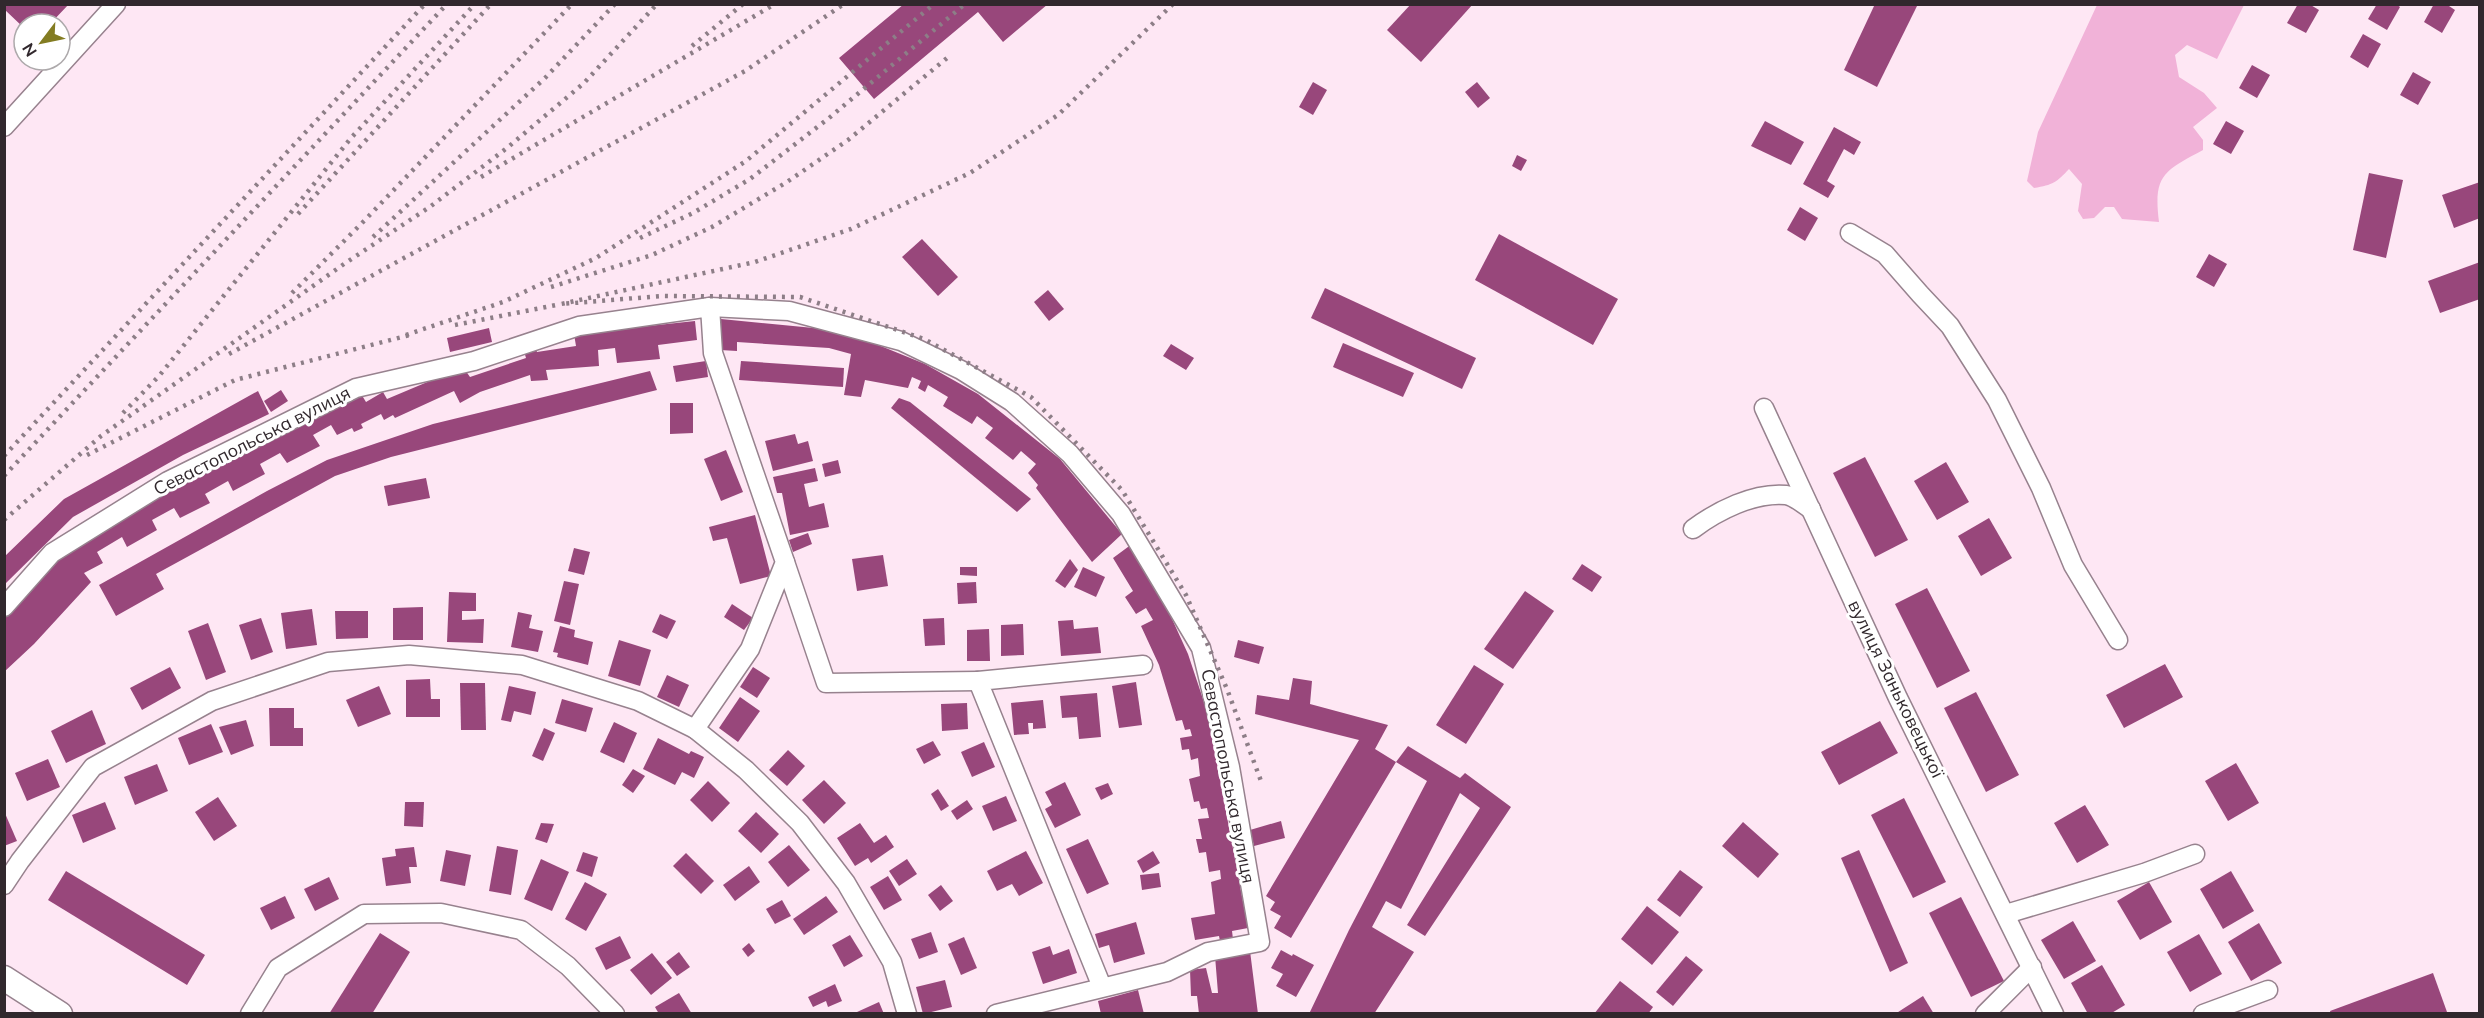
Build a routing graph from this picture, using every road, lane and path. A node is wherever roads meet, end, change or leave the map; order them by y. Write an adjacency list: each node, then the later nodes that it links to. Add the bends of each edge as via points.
1 (116, 4): 2 (street)
2 (4, 127)
3 (1850, 233): 10 (street, via 1885,254 1950,326 1997,400 2041,488 2073,565)
4 (710, 306): 8 (street, via 713,352); 9 (street, Севастопольська вулиця, via 579,326 474,361 356,388 168,481 52,553); 19 (street, Севастопольська вулиця, via 789,311 901,341 961,370 1012,402 1070,453 1121,514 1202,648 1230,767 1260,942 1208,952 1167,972)
5 (1764, 408): 6 (street, вулиця Заньковецької)
6 (1811, 509): 7 (street, via 1789,495 1770,496 1711,516); 16 (street, вулиця Заньковецької, via 1898,698)
7 (1693, 530)
8 (785, 562): 12 (street, via 826,683); 13 (street, via 750,649)
9 (4, 607)
10 (2118, 640)
11 (1143, 665): 12 (street)
12 (978, 681): 19 (street)
13 (695, 729): 15 (street, via 638,701 522,665 409,655 328,662 212,701 93,766); 24 (street, via 746,770 800,823 846,883 892,962)
14 (2194, 854): 16 (street)
15 (4, 885)
16 (2006, 914): 17 (street, вулиця Заньковецької)
17 (2032, 967): 26 (street); 27 (street, вулиця Заньковецької)
18 (4, 978): 21 (main road)
19 (1102, 987): 25 (street, Севастопольська вулиця)
20 (2268, 990): 28 (street)
21 (60, 1014)
22 (250, 1014): 23 (street, via 278,968 364,914 441,913 521,930 568,966)
23 (615, 1014)
24 (907, 1014)
25 (996, 1014)
26 (1984, 1014)
27 (2054, 1014)
28 (2202, 1014)

